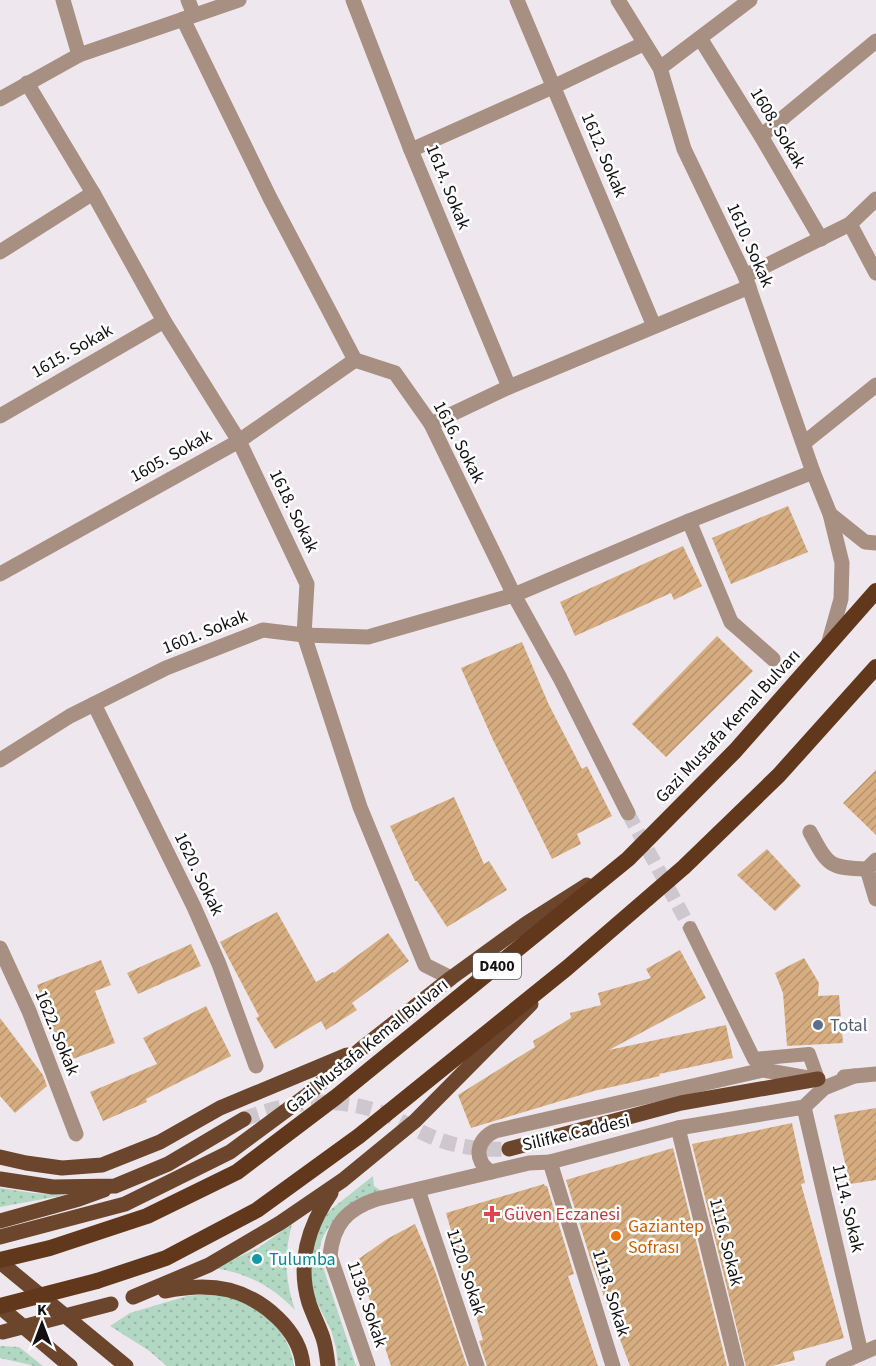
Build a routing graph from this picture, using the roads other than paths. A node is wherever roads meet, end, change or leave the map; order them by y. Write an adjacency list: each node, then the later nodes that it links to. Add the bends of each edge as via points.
1 (63, 0): 12 (street)
2 (188, 0): 8 (street)
3 (239, 0): 8 (street)
4 (353, 0): 18 (street, 1614. Sokak)
5 (517, 0): 15 (street, 1612. Sokak)
6 (618, 0): 11 (street, 1610. Sokak)
7 (750, 0): 9 (street)
8 (189, 17): 12 (street); 28 (street, via 270,198)
9 (700, 38): 13 (street); 17 (street, 1608. Sokak)
10 (876, 41): 17 (street)
11 (643, 44): 13 (street, 1610. Sokak); 15 (street)
12 (79, 55): 14 (street)
13 (660, 68): 25 (street, 1610. Sokak, via 684,149)
14 (27, 83): 16 (street); 19 (street, 1618. Sokak)
15 (555, 86): 18 (street); 27 (street, 1612. Sokak)
16 (0, 99)
17 (761, 136): 22 (street, 1608. Sokak)
18 (411, 150): 30 (street, 1614. Sokak)
19 (93, 193): 23 (street); 26 (street, 1618. Sokak)
20 (876, 199): 21 (street)
21 (850, 224): 22 (street); 24 (street)
22 (821, 239): 25 (street)
23 (0, 252)
24 (876, 273)
25 (747, 282): 27 (street); 34 (street, 1610. Sokak)
26 (164, 321): 31 (street, 1615. Sokak); 33 (street, 1618. Sokak)
27 (654, 326): 30 (street)
28 (355, 360): 32 (street, 1616. Sokak, via 395,374); 33 (street, 1605. Sokak)
29 (876, 385): 34 (street)
30 (509, 387): 32 (street)
31 (0, 416)
32 (431, 424): 41 (street, 1616. Sokak)
33 (239, 441): 39 (street, 1605. Sokak); 42 (street, 1618. Sokak, via 307,584)
34 (804, 443): 35 (street, 1610. Sokak)
35 (813, 472): 36 (street, 1610. Sokak); 37 (street, 1601. Sokak)
36 (830, 514): 38 (street, via 865,542); 43 (street, 1610. Sokak, via 842,563 841,599)
37 (689, 521): 41 (street, 1601. Sokak); 44 (street, via 731,622)
38 (876, 543)
39 (0, 574)
40 (876, 591): 43 (highway, Gazi Mustafa Kemal Bulvarı / D400)
41 (514, 595): 42 (street, 1601. Sokak, via 368,637); 48 (street, 1616. Sokak)
42 (304, 634): 46 (street, 1601. Sokak, via 263,630 166,669); 56 (street, 1618. Sokak, via 360,807 425,965)
43 (826, 649): 50 (highway, Gazi Mustafa Kemal Bulvarı / D400, via 735,751)
44 (773, 659)
45 (876, 667): 55 (highway, D400, via 778,775 692,859)
46 (94, 704): 47 (street, 1601. Sokak); 58 (street, 1620. Sokak, via 194,907)
47 (0, 760)
48 (628, 813)
49 (810, 832): 51 (street, via 824,858 840,869)
50 (628, 859): 56 (main road, via 526,923); 77 (highway, Gazi Mustafa Kemal Bulvarı / D400, via 336,1097 237,1172 147,1216)
51 (871, 865): 52 (street)
52 (876, 899)
53 (690, 928): 61 (street, via 754,1059 808,1054)
54 (0, 948): 65 (street, 1622. Sokak, via 29,1011)
55 (567, 968): 71 (main road, via 415,1121); 79 (highway, D400, bridge, via 359,1136 257,1210 166,1258)
56 (451, 978): 57 (main road)
57 (361, 1049): 67 (main road, via 220,1108 160,1142 102,1165 62,1168); 75 (main road, via 230,1152 125,1204)
58 (256, 1066)
59 (876, 1074): 60 (street)
60 (854, 1076): 61 (street); 62 (street, via 824,1088)
61 (818, 1079): 66 (main road, via 681,1103); 69 (street, via 763,1070 495,1131 483,1139 478,1151 482,1164)
62 (804, 1107): 64 (street, Silifke Caddesi); 82 (street, 1114. Sokak)
63 (244, 1119): 72 (main road, via 168,1164)
64 (678, 1128): 68 (street, Silifke Caddesi); 90 (street, 1116. Sokak)
65 (76, 1134)
66 (509, 1149)
67 (0, 1157)
68 (550, 1162): 69 (street, Silifke Caddesi); 89 (street, 1118. Sokak)
69 (491, 1172): 73 (street, Silifke Caddesi)
70 (0, 1179): 72 (main road, via 53,1187)
71 (343, 1180): 78 (main road, via 209,1265); 86 (main road, via 321,1208 305,1256 306,1288 324,1340)
72 (115, 1186): 74 (main road)
73 (418, 1190): 76 (street, Silifke Caddesi, via 355,1208 338,1227); 88 (street, 1120. Sokak)
74 (0, 1221)
75 (0, 1238)
76 (330, 1256): 87 (street, 1136. Sokak)
77 (0, 1261): 83 (main road)
78 (133, 1297): 80 (main road, bridge); 85 (main road, via 192,1286 230,1290 248,1297 288,1329)
79 (0, 1307): 84 (main road)
80 (2, 1332)
81 (876, 1347): 82 (street)
82 (861, 1353): 91 (street)
83 (126, 1364)
84 (70, 1366)
85 (303, 1366)
86 (328, 1366)
87 (368, 1366)
88 (477, 1366)
89 (613, 1366)
90 (737, 1366)
91 (833, 1366)

